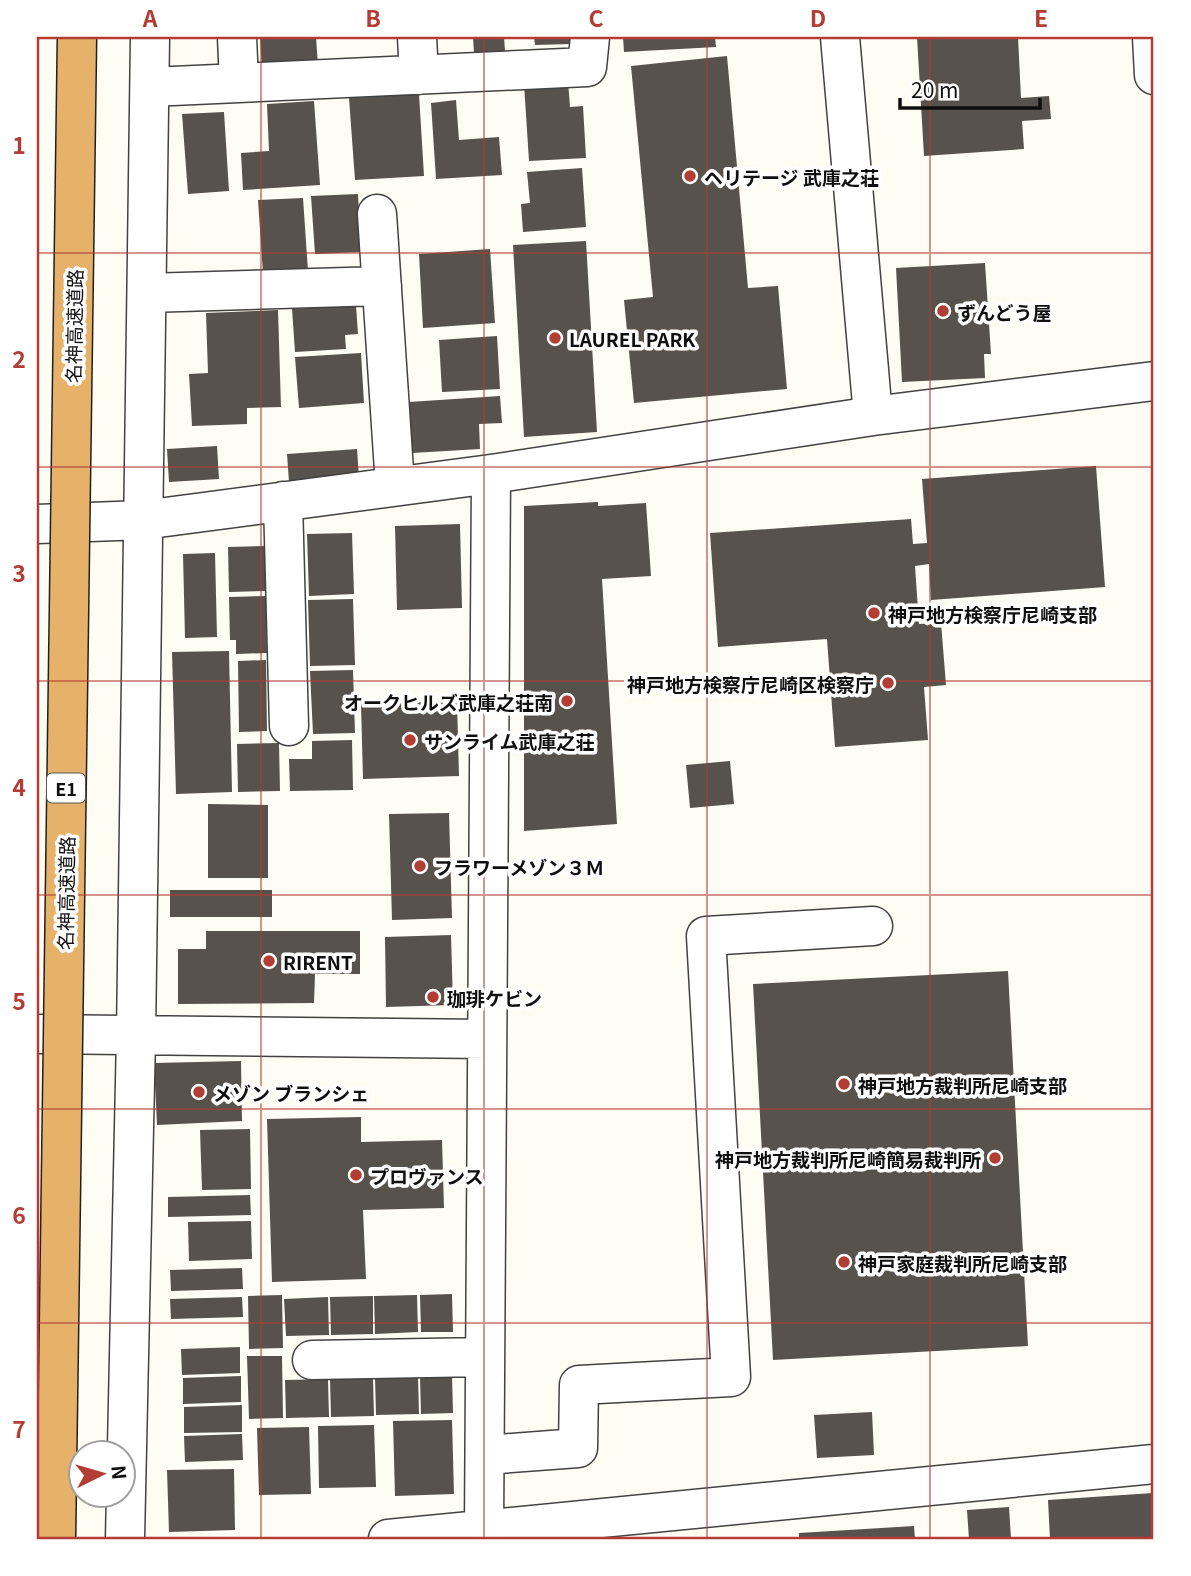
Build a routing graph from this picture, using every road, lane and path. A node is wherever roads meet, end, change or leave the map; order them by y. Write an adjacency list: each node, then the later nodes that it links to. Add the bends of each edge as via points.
1 (77, 37): 33 (highway, 名神高速道路 / E1, bridge)
2 (150, 37): 11 (street)
3 (237, 37): 10 (street)
4 (417, 37): 8 (street)
5 (590, 37): 8 (street, via 587,67)
6 (840, 37): 16 (street)
7 (1152, 37): 9 (street)
8 (419, 75): 10 (street)
9 (1154, 75)
10 (239, 83): 11 (street)
11 (150, 87): 14 (street)
12 (377, 214): 13 (street)
13 (382, 286): 14 (street); 18 (street)
14 (147, 293): 20 (street)
15 (1154, 381): 16 (street)
16 (873, 416): 17 (street)
17 (492, 474): 18 (street); 26 (street)
18 (395, 486): 19 (street)
19 (283, 501): 20 (street); 22 (street)
20 (143, 520): 21 (street); 25 (street)
21 (37, 524)
22 (289, 726)
23 (873, 926): 30 (street, via 706,936 731,1377 579,1385 578,1448)
24 (37, 1034): 25 (street)
25 (136, 1036): 26 (street); 34 (street)
26 (487, 1039): 27 (street)
27 (485, 1357): 28 (street); 30 (street)
28 (312, 1360)
29 (1154, 1464): 32 (street)
30 (492, 1474): 31 (street)
31 (484, 1529): 32 (street); 35 (street)
32 (547, 1531)
33 (56, 1539)
34 (125, 1539)
35 (388, 1539)

